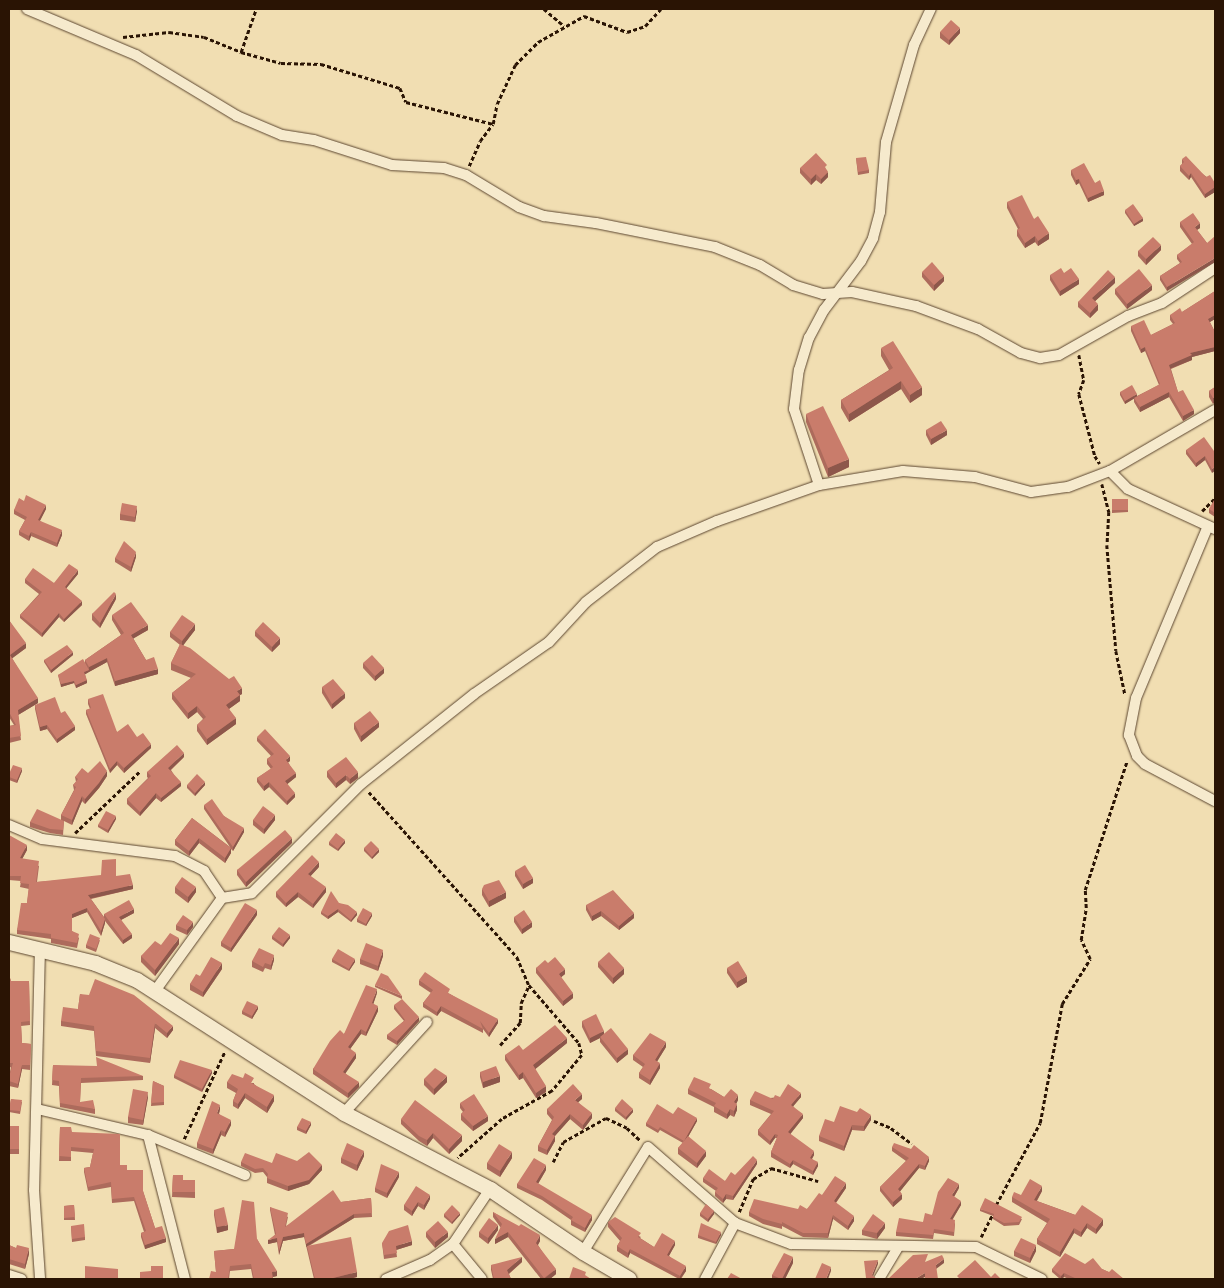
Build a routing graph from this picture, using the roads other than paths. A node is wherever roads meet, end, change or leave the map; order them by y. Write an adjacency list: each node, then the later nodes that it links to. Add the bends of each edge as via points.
1 (27, 9): 4 (street, via 149,62 222,108 262,128 392,165 444,168 466,174 534,213 715,247 760,265 793,285 823,294)
2 (931, 9): 4 (street, via 914,45 886,142 880,212 873,238 861,261)
3 (1215, 268): 4 (street, via 1162,303 1128,316 1058,355 1040,358 1021,353 978,329 916,306 865,294)
4 (837, 292): 7 (street, via 809,338 794,396 797,422)
5 (1215, 410): 6 (street)
6 (1110, 471): 7 (street, via 1068,487 1032,492 975,477 925,470 903,470); 8 (street, via 1128,489)
7 (819, 485): 11 (street, via 717,521 657,547 637,560 586,602 549,642 474,694 361,784 252,893)
8 (1212, 527): 9 (street, via 1136,698 1129,735 1137,756 1146,764)
9 (1215, 801)
10 (9, 825): 11 (street, via 42,839 175,856 204,871)
11 (222, 898): 14 (street)
12 (9, 942): 13 (street)
13 (40, 948): 14 (street, via 102,965); 16 (street)
14 (155, 991): 17 (street)
15 (427, 1022): 17 (street)
16 (37, 1109): 18 (street); 27 (street, via 34,1190)
17 (344, 1113): 20 (street)
18 (148, 1136): 19 (street); 28 (street)
19 (245, 1176)
20 (490, 1189): 22 (street); 24 (street)
21 (735, 1223): 23 (street, via 790,1244); 24 (street, via 648,1147); 32 (street)
22 (453, 1244): 29 (street, via 430,1260); 30 (street)
23 (898, 1246): 33 (street); 34 (street, via 976,1247)
24 (583, 1252): 31 (street)
25 (9, 1275): 26 (street)
26 (21, 1279)
27 (40, 1279)
28 (185, 1279)
29 (386, 1279)
30 (482, 1279)
31 (628, 1279)
32 (704, 1279)
33 (879, 1279)
34 (1042, 1279)

